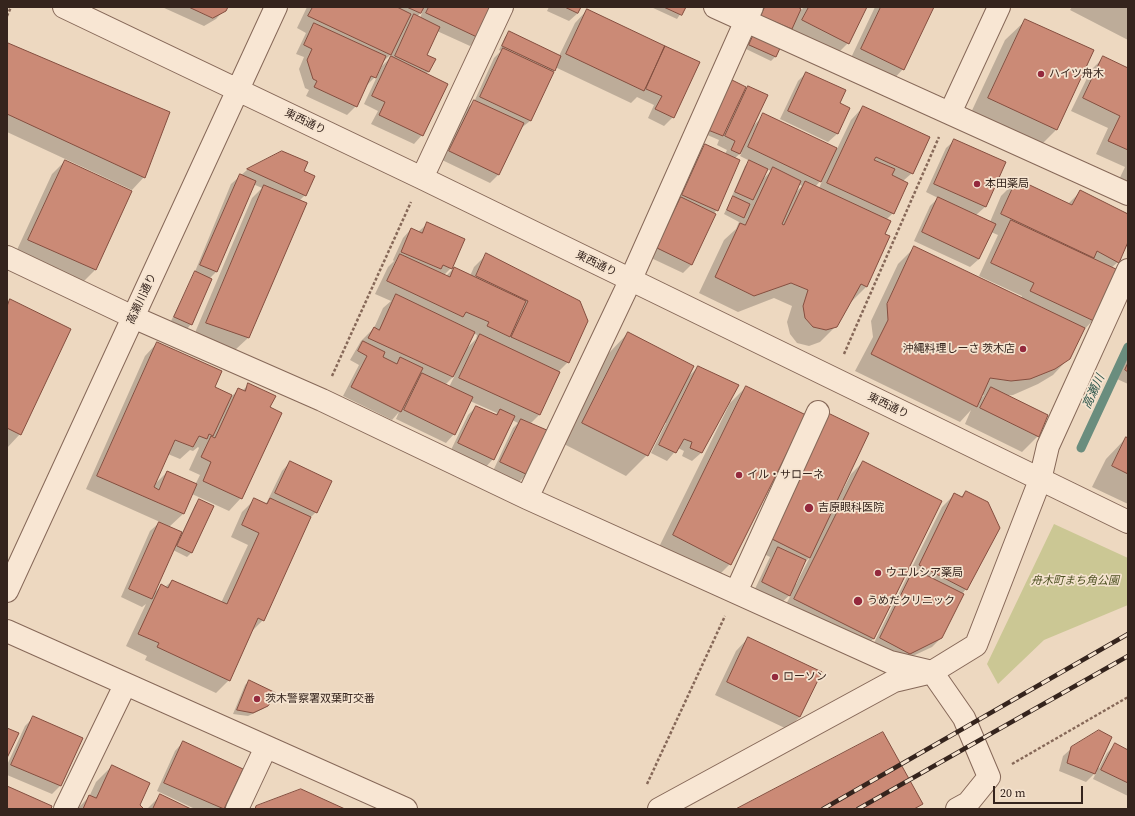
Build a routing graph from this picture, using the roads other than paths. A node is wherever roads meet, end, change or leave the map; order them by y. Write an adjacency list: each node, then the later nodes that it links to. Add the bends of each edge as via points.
1 (64, 7): 7 (street, 東西通り)
2 (276, 7): 7 (street, 高瀬川通り)
3 (502, 7): 9 (street)
4 (715, 7): 6 (street)
5 (999, 7): 8 (street)
6 (749, 14): 8 (street); 13 (street)
7 (238, 91): 9 (street, 東西通り); 14 (street, 高瀬川通り)
8 (950, 113): 10 (street)
9 (422, 178): 13 (street, 東西通り)
10 (1128, 194)
11 (7, 257): 14 (street)
12 (1126, 279): 16 (street, via 1048,446)
13 (630, 281): 16 (street, 東西通り); 17 (street)
14 (133, 317): 17 (street, via 322,400); 19 (street, 高瀬川通り)
15 (818, 412): 20 (street)
16 (1040, 480): 18 (street, 東西通り); 22 (street, via 976,645)
17 (527, 498): 20 (street)
18 (1128, 522)
19 (7, 591)
20 (736, 592): 22 (street, via 890,662)
21 (7, 631): 23 (street)
22 (932, 672): 25 (street, via 964,718); 29 (street, via 894,681)
23 (125, 685): 24 (street); 26 (street)
24 (266, 747): 27 (street); 28 (street)
25 (989, 777): 30 (street, via 968,803); 31 (street)
26 (65, 809)
27 (237, 809)
28 (406, 809)
29 (659, 809)
30 (957, 809)
31 (984, 809)

